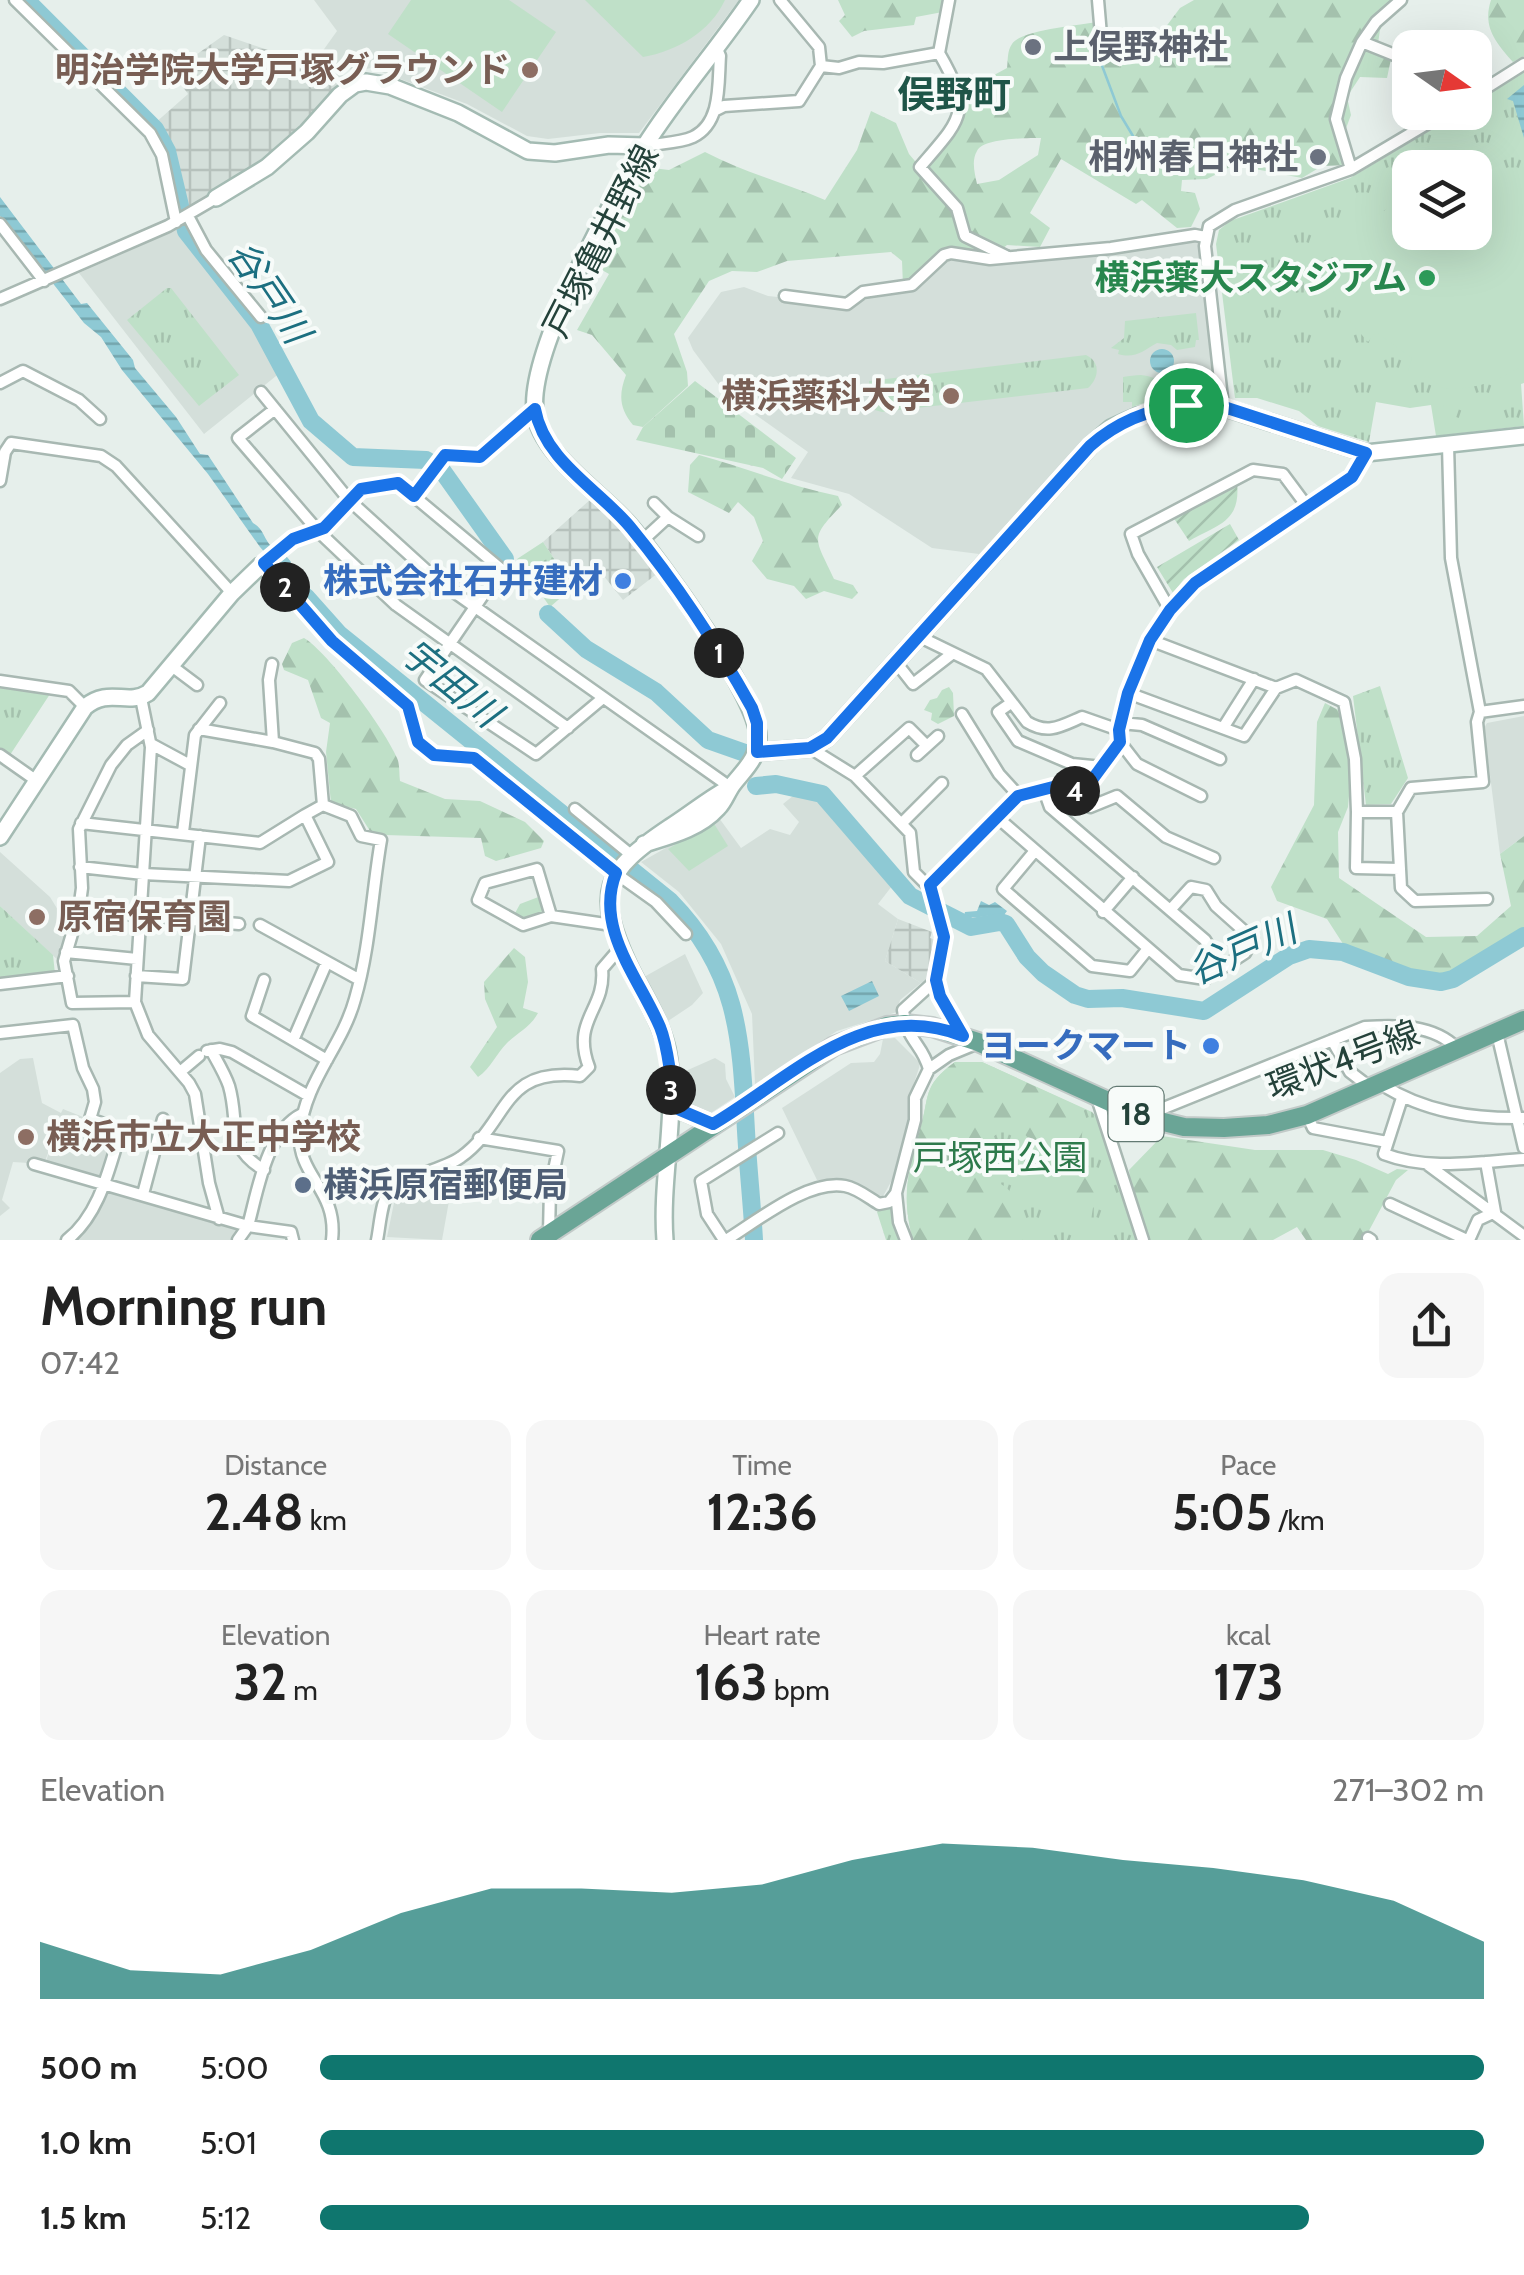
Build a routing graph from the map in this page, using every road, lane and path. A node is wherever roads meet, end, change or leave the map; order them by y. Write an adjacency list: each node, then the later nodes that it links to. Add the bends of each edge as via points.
1 (15, 0): 20 (street, via 150,133)
2 (750, 0): 9 (street, 戸塚亀井野線)
3 (780, 0): 13 (street, via 819,47)
4 (950, 0): 10 (street)
5 (1098, 0): 8 (street)
6 (1401, 0): 7 (street)
7 (1362, 42): 11 (street); 18 (street, via 1336,119)
8 (1102, 48)
9 (717, 49): 15 (street); 17 (street, 戸塚亀井野線)
10 (939, 52): 13 (street); 23 (street, via 961,93 961,108 920,168 957,208 965,236)
11 (1392, 54)
12 (1524, 64): 14 (street)
13 (821, 66): 15 (street, via 799,101)
14 (1492, 84)
15 (716, 110): 17 (street, via 693,137)
16 (1417, 130): 18 (street)
17 (645, 146): 19 (street, via 528,151 446,108 366,82 347,88 267,167); 32 (street, 戸塚亀井野線, via 557,316 535,386)
18 (1351, 170): 22 (street, via 1234,210 1209,226)
19 (216, 198): 20 (street)
20 (181, 220): 24 (street); 27 (street)
21 (0, 224): 24 (street)
22 (1206, 237): 23 (street); 30 (street)
23 (1007, 256): 25 (street, via 951,252 912,285 864,292 847,304)
24 (46, 280): 26 (street)
25 (785, 296)
26 (0, 300)
27 (262, 317)
28 (0, 383): 33 (street, via 23,371)
29 (262, 392): 31 (street)
30 (1224, 407): 36 (street); 50 (street, via 1162,408 1111,428)
31 (275, 409): 39 (street); 43 (street, via 238,438)
32 (535, 409): 38 (street, via 480,457 443,457); 45 (street, via 545,438)
33 (100, 419)
34 (1524, 436): 35 (street)
35 (1448, 445): 36 (street); 68 (street, via 1451,558)
36 (1366, 453): 41 (street, via 1352,477)
37 (0, 481): 47 (street, via 11,443 106,458)
38 (414, 496): 39 (street, via 398,483 361,489); 48 (street, via 501,569)
39 (349, 500): 43 (street); 48 (street)
40 (654, 503): 42 (street)
41 (1310, 509): 49 (street, via 1195,583); 49 (street, via 1283,474 1254,470 1130,534)
42 (668, 517): 44 (street); 45 (street)
43 (318, 532): 46 (street, via 293,539); 52 (street)
44 (698, 536)
45 (642, 542): 80 (street, via 752,708)
46 (265, 562): 47 (street); 108 (street, via 332,641 408,706 418,742 434,755 474,758)
47 (232, 594): 56 (street)
48 (474, 609): 52 (street); 63 (street)
49 (1170, 610): 51 (street)
50 (918, 636): 53 (street); 54 (street)
51 (1150, 640): 57 (street); 61 (street)
52 (449, 645): 70 (street); 70 (street, via 425,680 532,753)
53 (952, 653): 54 (street, via 913,684); 65 (street, via 986,669)
54 (895, 661): 79 (street, via 827,738)
55 (272, 664): 76 (street)
56 (173, 667): 59 (street); 62 (street)
57 (1254, 680): 60 (street); 71 (street)
58 (0, 681): 67 (street, via 69,691)
59 (198, 685)
60 (1276, 688): 71 (street, via 1248,735); 96 (street, via 1296,680 1344,702)
61 (1128, 693): 71 (street); 74 (street)
62 (141, 698): 67 (street, via 104,696); 73 (street)
63 (603, 698): 70 (street); 89 (street)
64 (220, 702): 72 (street)
65 (1012, 703): 74 (street, via 1041,730 1082,716); 85 (street, via 998,712 1018,741 1072,764)
66 (1524, 706): 68 (street)
67 (86, 707): 87 (street)
68 (1480, 712): 97 (street, via 1483,782 1411,788)
69 (962, 714): 92 (street)
70 (568, 728)
71 (1223, 728)
72 (199, 729): 76 (street); 84 (street)
73 (148, 730): 77 (street); 101 (street, via 111,765)
74 (1120, 732): 83 (street, via 1142,725); 85 (street); 93 (street, via 1137,764)
75 (938, 736): 78 (street)
76 (273, 742): 94 (street, via 315,753)
77 (151, 744): 84 (street); 102 (street)
78 (927, 746): 82 (street); 86 (street, via 909,728)
79 (810, 748): 80 (street); 86 (street)
80 (757, 752): 89 (street)
81 (0, 755): 87 (street)
82 (918, 756)
83 (1220, 759)
84 (190, 765): 103 (street)
85 (1102, 767): 91 (street)
86 (856, 776): 100 (street)
87 (37, 781): 105 (street)
88 (942, 783): 100 (street)
89 (730, 787): 108 (street)
90 (1044, 790): 91 (street); 92 (street); 113 (street, via 1050,807)
91 (1072, 792): 107 (street, via 1090,807 1117,796 1166,837)
92 (1018, 796): 99 (street)
93 (1201, 796)
94 (323, 805): 98 (street); 135 (street, via 351,816 361,836 381,840)
95 (575, 809): 108 (street)
96 (1357, 812): 97 (street); 110 (street, via 1356,868)
97 (1397, 812): 110 (street)
98 (306, 816): 104 (street, via 260,842); 112 (street, via 328,862 289,881)
99 (998, 818): 106 (street); 114 (street)
100 (903, 822): 114 (street, via 914,872)
101 (82, 823): 102 (street); 109 (street)
102 (145, 828): 103 (street); 111 (street)
103 (183, 832): 104 (street)
104 (200, 836): 112 (street)
105 (0, 837)
106 (1034, 852): 118 (street); 127 (street, via 1003,889 1092,966 1130,971)
107 (1214, 858)
108 (628, 859): 124 (street, via 610,898); 125 (street)
109 (80, 867): 111 (street); 117 (street)
110 (1400, 869): 115 (street, via 1401,888 1415,901)
111 (143, 874): 112 (street); 119 (street)
112 (196, 877): 121 (street)
113 (1133, 877): 116 (street); 118 (street)
114 (930, 885): 136 (street, via 944,937)
115 (1487, 899)
116 (1171, 909): 131 (street, via 1205,940); 131 (street, via 1191,887 1206,890 1253,939 1245,953)
117 (79, 910): 119 (street); 128 (street)
118 (1103, 912): 127 (street)
119 (141, 916): 121 (street); 129 (street)
120 (550, 916): 120 (street, via 523,925 478,900 485,883 537,869); 124 (street)
121 (190, 920): 122 (street); 133 (street, via 183,979)
122 (239, 924)
123 (260, 925): 130 (street)
124 (612, 925): 126 (street)
125 (686, 934)
126 (621, 947): 153 (street, via 660,1028); 165 (street, via 602,969 604,986 586,1023 586,1072 541,1076 524,1085)
127 (1147, 950): 131 (street, via 1179,975 1205,979)
128 (66, 952): 129 (street); 132 (street)
129 (137, 959): 133 (street)
130 (326, 964): 135 (street); 143 (street)
131 (1222, 967)
132 (68, 976): 137 (street); 138 (street, via 72,1003)
133 (136, 976): 138 (street)
134 (264, 980): 143 (street, via 252,1016)
135 (360, 980): 148 (street)
136 (936, 980): 140 (street, via 903,1010); 144 (street)
137 (0, 984)
138 (135, 1002): 150 (street, via 148,1035)
139 (1524, 1020): 142 (main road, 環状4号線 / 18)
140 (905, 1024): 144 (main road, 環状4号線 / 18); 149 (street); 163 (main road, 環状4号線 / 18, via 844,1041)
141 (0, 1032): 174 (street, via 73,1025 94,1088 90,1120 121,1130)
142 (1496, 1033): 146 (main road, 環状4号線 / 18); 154 (street)
143 (294, 1038): 148 (street)
144 (971, 1039): 149 (street); 156 (main road, 環状4号線 / 18)
145 (1332, 1040): 146 (street, via 1365,1027 1402,1025 1446,1037); 152 (street, via 1350,1072); 160 (street)
146 (1458, 1050): 152 (main road, 環状4号線 / 18)
147 (206, 1052): 150 (street); 155 (street, via 232,1052); 173 (street, via 229,1086 238,1147)
148 (327, 1060): 155 (street)
149 (929, 1069): 175 (street, via 915,1098)
150 (180, 1072): 179 (street, via 200,1109)
151 (1524, 1083): 154 (street)
152 (1376, 1086): 157 (street); 159 (main road, 環状4号線 / 18)
153 (671, 1090): 163 (street, via 680,1110); 168 (street)
154 (1510, 1090): 161 (street)
155 (308, 1095): 158 (street)
156 (1097, 1098): 160 (main road, 環状4号線 / 18); 191 (street)
157 (1402, 1098): 161 (street, via 1442,1112); 166 (street)
158 (302, 1114): 173 (street, via 284,1126); 186 (street, via 300,1149 332,1212)
159 (1306, 1116): 160 (main road, 環状4号線 / 18, via 1224,1128); 166 (street, via 1313,1128)
160 (1143, 1117)
161 (1520, 1118): 167 (street)
162 (164, 1119): 176 (street)
163 (713, 1124): 168 (main road, 環状4号線 / 18)
164 (778, 1133): 189 (street, via 702,1181 707,1214)
165 (479, 1138): 182 (street, via 558,1151); 187 (street, via 445,1166 390,1189)
166 (1387, 1142): 172 (street, via 1384,1154)
167 (1524, 1148)
168 (665, 1157): 182 (main road, 環状4号線 / 18); 188 (street)
169 (1524, 1159): 170 (street)
170 (1486, 1162): 172 (street); 178 (street)
171 (34, 1164): 174 (street)
172 (1428, 1164): 178 (street)
173 (264, 1170): 180 (street)
174 (103, 1186): 176 (street); 183 (street, via 80,1230)
175 (896, 1192): 189 (street, via 879,1204 854,1188 824,1185); 190 (street)
176 (143, 1194): 179 (street)
177 (1390, 1204): 192 (street)
178 (1495, 1212): 181 (street); 192 (street, via 1478,1220)
179 (219, 1219): 180 (street)
180 (248, 1226): 184 (street); 185 (street, via 285,1229)
181 (1524, 1236)
182 (545, 1237)
183 (67, 1240)
184 (238, 1240)
185 (293, 1240)
186 (332, 1240)
187 (377, 1240)
188 (665, 1240)
189 (725, 1240)
190 (906, 1240)
191 (1143, 1240)
192 (1468, 1240)

